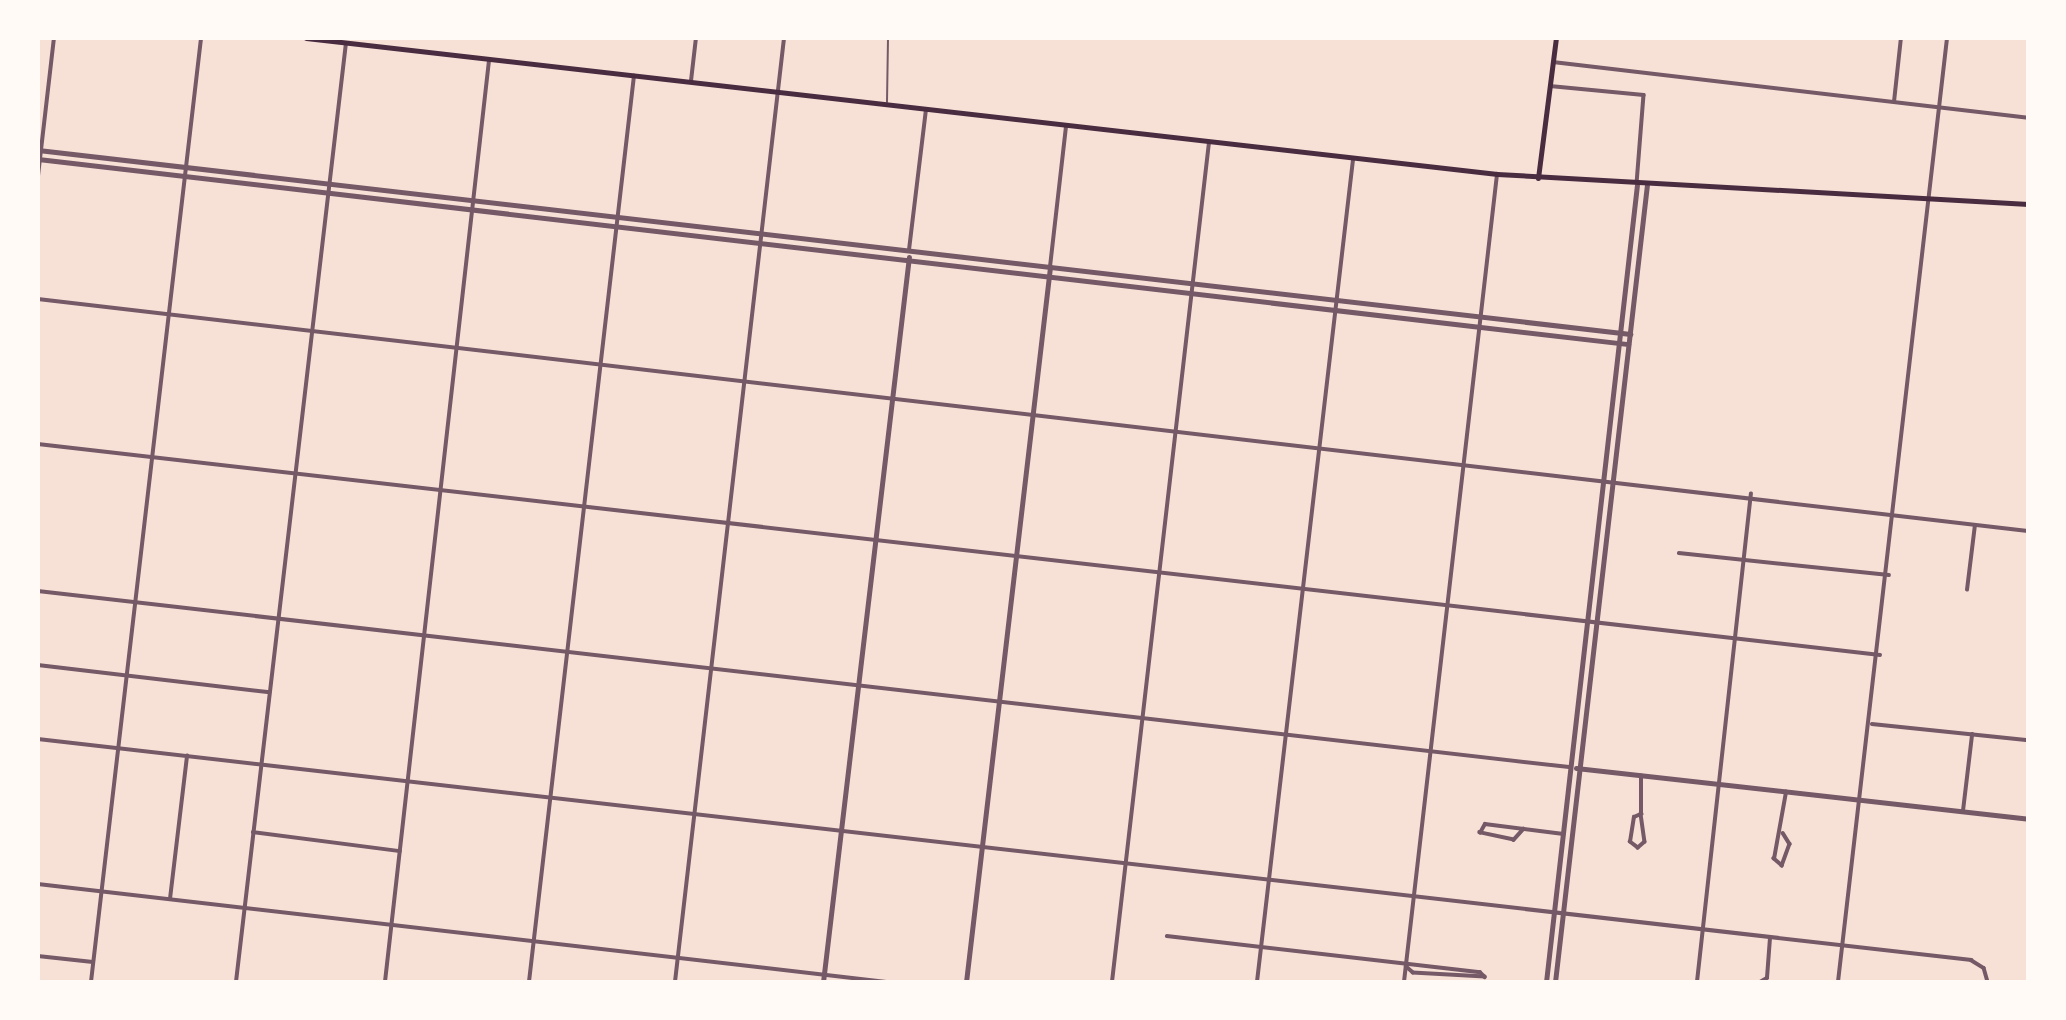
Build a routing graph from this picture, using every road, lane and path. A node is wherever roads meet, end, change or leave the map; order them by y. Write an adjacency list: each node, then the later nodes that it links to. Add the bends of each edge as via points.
1 (54, 38): 24 (street)
2 (201, 38): 27 (street)
3 (696, 38): 14 (street)
4 (784, 38): 16 (street)
5 (888, 38): 18 (lane)
6 (1556, 38): 12 (main road)
7 (1901, 38): 17 (street)
8 (1947, 38): 19 (street)
9 (310, 39): 10 (main road)
10 (345, 43): 11 (main road); 32 (street)
11 (489, 60): 13 (main road); 37 (street)
12 (1553, 62): 15 (main road); 17 (street)
13 (634, 76): 14 (main road); 40 (street)
14 (691, 83): 16 (main road)
15 (1550, 86): 31 (main road); 33 (street, via 1647,98)
16 (777, 93): 18 (main road); 42 (street)
17 (1894, 102): 19 (street)
18 (886, 106): 20 (main road)
19 (1939, 107): 21 (street); 36 (street)
20 (926, 110): 22 (main road); 44 (street)
21 (2028, 118)
22 (1066, 126): 23 (main road); 46 (street)
23 (1209, 143): 26 (main road); 48 (street)
24 (40, 150): 25 (street); 27 (street)
25 (39, 159): 29 (street); 30 (street)
26 (1353, 160): 28 (main road); 51 (street)
27 (186, 167): 30 (street); 32 (street)
28 (1497, 174): 31 (main road); 54 (street)
29 (38, 176)
30 (185, 176): 35 (street); 53 (street)
31 (1538, 178): 33 (main road)
32 (329, 183): 35 (street); 37 (street)
33 (1637, 185): 34 (main road); 57 (street)
34 (1647, 185): 36 (main road); 58 (street)
35 (328, 192): 39 (street); 56 (street)
36 (1929, 199): 38 (main road); 77 (street)
37 (474, 200): 39 (street); 40 (street)
38 (2028, 204)
39 (472, 209): 41 (street); 61 (street)
40 (618, 217): 41 (street); 42 (street)
41 (617, 226): 43 (street); 62 (street)
42 (761, 233): 43 (street); 44 (street)
43 (760, 243): 45 (street); 63 (street)
44 (909, 251): 45 (street); 46 (street)
45 (908, 260): 47 (street); 64 (street)
46 (1050, 267): 47 (street); 48 (street)
47 (1049, 276): 49 (street); 65 (street)
48 (1193, 283): 49 (street); 51 (street)
49 (1192, 293): 52 (street); 66 (street)
50 (38, 299): 53 (street)
51 (1336, 300): 52 (street); 54 (street)
52 (1335, 309): 55 (street); 68 (street)
53 (169, 314): 56 (street); 69 (street)
54 (1481, 317): 55 (street); 57 (street)
55 (1480, 326): 59 (street); 70 (street)
56 (312, 331): 61 (street); 71 (street)
57 (1620, 333): 58 (street); 59 (street)
58 (1630, 334): 60 (street)
59 (1619, 342): 60 (street); 72 (street)
60 (1629, 344): 73 (street)
61 (457, 348): 62 (street); 74 (street)
62 (601, 365): 63 (street); 76 (street)
63 (744, 381): 64 (street); 78 (street)
64 (892, 398): 65 (street); 81 (street)
65 (1033, 412): 66 (street); 83 (street)
66 (1176, 429): 68 (street); 85 (street)
67 (38, 444): 69 (street)
68 (1320, 444): 70 (street); 89 (street)
69 (152, 457): 71 (street); 90 (street)
70 (1464, 463): 72 (street); 91 (street)
71 (295, 474): 74 (street); 92 (street)
72 (1603, 477): 73 (street); 93 (street)
73 (1612, 478): 75 (street); 94 (street)
74 (441, 491): 76 (street); 95 (street)
75 (1752, 494): 77 (street); 84 (street)
76 (584, 508): 78 (street); 97 (street)
77 (1895, 511): 79 (street); 86 (street)
78 (727, 524): 81 (street); 100 (street)
79 (1975, 524): 80 (street); 87 (street)
80 (2028, 531)
81 (875, 542): 83 (street); 102 (street)
82 (1679, 553): 84 (street)
83 (1016, 556): 85 (street); 104 (street)
84 (1742, 560): 86 (street); 96 (street)
85 (1159, 575): 89 (street); 105 (street)
86 (1889, 575): 98 (street)
87 (1967, 590)
88 (38, 591): 90 (street)
89 (1303, 592): 91 (street); 107 (street)
90 (135, 602): 92 (street); 101 (street)
91 (1447, 609): 93 (street); 112 (street)
92 (278, 619): 95 (street); 103 (street)
93 (1587, 625): 94 (street); 115 (street)
94 (1595, 626): 96 (street); 116 (street)
95 (424, 636): 97 (street); 118 (street)
96 (1734, 639): 98 (street); 119 (street)
97 (568, 652): 100 (street); 121 (street)
98 (1880, 655): 106 (street)
99 (38, 665): 101 (street)
100 (711, 669): 102 (street); 124 (street)
101 (127, 675): 103 (street); 111 (street)
102 (858, 686): 104 (street); 128 (street)
103 (270, 692): 114 (street)
104 (999, 702): 105 (street); 132 (street)
105 (1142, 718): 107 (street); 134 (street)
106 (1872, 724): 108 (street); 122 (street)
107 (1286, 735): 112 (street); 135 (street)
108 (1972, 735): 110 (street); 123 (street)
109 (38, 739): 111 (street)
110 (2028, 740)
111 (118, 748): 113 (street); 137 (street)
112 (1431, 752): 115 (street); 138 (street)
113 (187, 756): 114 (street); 139 (street)
114 (261, 764): 118 (street); 129 (street)
115 (1569, 767): 116 (street); 131 (street)
116 (1579, 769): 117 (street); 142 (street)
117 (1641, 776): 119 (street); 125 (street)
118 (408, 781): 121 (street); 133 (street)
119 (1718, 785): 120 (street); 144 (street)
120 (1786, 792): 122 (street); 130 (street)
121 (551, 798): 124 (street); 147 (street)
122 (1864, 800): 123 (street); 148 (street)
123 (1963, 811): 126 (street)
124 (694, 814): 128 (street); 151 (street)
125 (1641, 814): 125 (street, via 1631,829 1630,842 1637,848 1645,842)
126 (2028, 819)
127 (1524, 829): 127 (street, via 1485,824 1480,833 1514,840); 131 (street)
128 (841, 831): 132 (street); 154 (street)
129 (253, 832): 133 (street); 140 (street)
130 (1783, 833): 130 (street, via 1774,859 1782,866 1790,844)
131 (1563, 834): 141 (street)
132 (982, 847): 134 (street); 163 (street)
133 (400, 851): 143 (street)
134 (1125, 864): 135 (street); 164 (street)
135 (1269, 880): 138 (street); 149 (street)
136 (38, 884): 137 (street)
137 (102, 891): 139 (street); 152 (street)
138 (1414, 897): 141 (street); 153 (street)
139 (170, 899): 140 (street)
140 (244, 907): 143 (street); 157 (street)
141 (1554, 913): 142 (street); 167 (street)
142 (1563, 914): 144 (street); 168 (street)
143 (392, 924): 147 (street); 158 (street)
144 (1703, 930): 146 (street); 169 (street)
145 (1167, 936): 149 (street)
146 (1770, 938): 148 (street); 155 (street)
147 (534, 941): 151 (street); 159 (street)
148 (1842, 946): 171 (street); 172 (street, via 1971,960 1984,968)
149 (1261, 948): 153 (street); 165 (street)
150 (38, 956): 152 (street)
151 (678, 957): 154 (street); 160 (street)
152 (93, 962): 156 (street)
153 (1406, 967): 153 (street, via 1413,973 1484,980 1480,972); 166 (street)
154 (824, 974): 161 (street); 162 (street)
155 (1769, 980): 170 (street)
156 (91, 982)
157 (236, 982)
158 (385, 982)
159 (529, 982)
160 (675, 982)
161 (823, 982)
162 (888, 982)
163 (966, 982)
164 (1112, 982)
165 (1257, 982)
166 (1404, 982)
167 (1546, 982)
168 (1555, 982)
169 (1697, 982)
170 (1760, 982)
171 (1839, 982)
172 (1988, 982)

